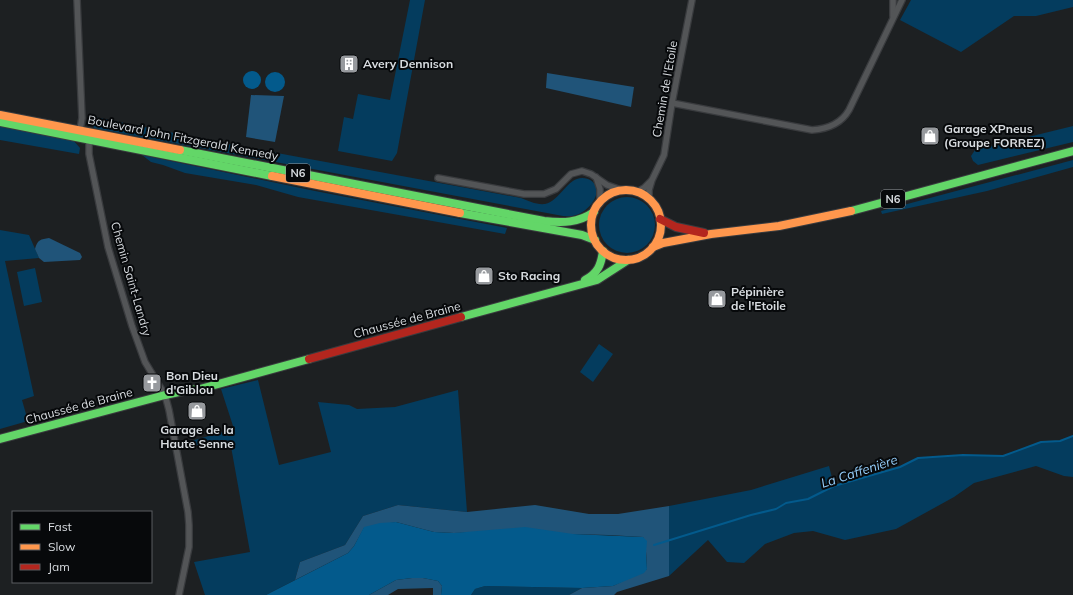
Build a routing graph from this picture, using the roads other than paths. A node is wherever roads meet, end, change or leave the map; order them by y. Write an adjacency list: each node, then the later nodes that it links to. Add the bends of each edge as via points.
1 (77, 0): 9 (street, via 82,118)
2 (692, 0): 6 (street, Chemin de l'Etoile)
3 (893, 0): 5 (street)
4 (902, 0): 5 (street)
5 (893, 19): 6 (street, via 849,110 843,118 830,126 812,130)
6 (672, 103): 14 (street, Chemin de l'Etoile, via 664,155)
7 (0, 115): 9 (main road, Boulevard John Fitzgerald Kennedy / N6)
8 (0, 122): 10 (main road, Boulevard John Fitzgerald Kennedy / N6)
9 (80, 130): 19 (main road, Boulevard John Fitzgerald Kennedy / N6, via 540,220 572,222 585,219)
10 (89, 140): 22 (main road, Boulevard John Fitzgerald Kennedy / N6, via 582,235); 27 (street, Chemin Saint-Landry, via 89,154 108,247 138,344 145,362)
11 (1073, 150): 21 (main road, N6, via 846,212 779,226)
12 (596, 177): 13 (street, via 578,171 550,193 534,195); 15 (street, via 607,185); 18 (street, via 600,189)
13 (438, 178)
14 (652, 180): 16 (street, Chemin de l'Etoile); 17 (street, Chemin de l'Etoile)
15 (624, 191): 16 (main road, N6); 18 (main road, N6, via 611,194)
16 (637, 192): 17 (main road, N6)
17 (649, 199): 20 (main road, N6)
18 (600, 203): 19 (main road, N6)
19 (594, 212): 22 (main road, N6, via 592,229)
20 (660, 219): 21 (main road, N6, via 680,230); 23 (main road, via 659,237)
21 (711, 234): 23 (main road, N6, via 663,243)
22 (595, 240): 24 (main road, N6)
23 (653, 248): 25 (main road, N6, via 640,257)
24 (603, 251): 25 (main road, N6, via 614,258); 26 (main road, Chaussée de Braine, via 598,272 584,281 200,384)
25 (628, 260): 26 (main road, Chaussée de Braine, via 597,280 200,389)
26 (188, 390): 27 (main road, Chaussée de Braine)
27 (165, 395): 28 (main road, Chaussée de Braine); 29 (street, Chemin Saint-Landry, via 189,525 189,547)
28 (0, 439)
29 (179, 595)

